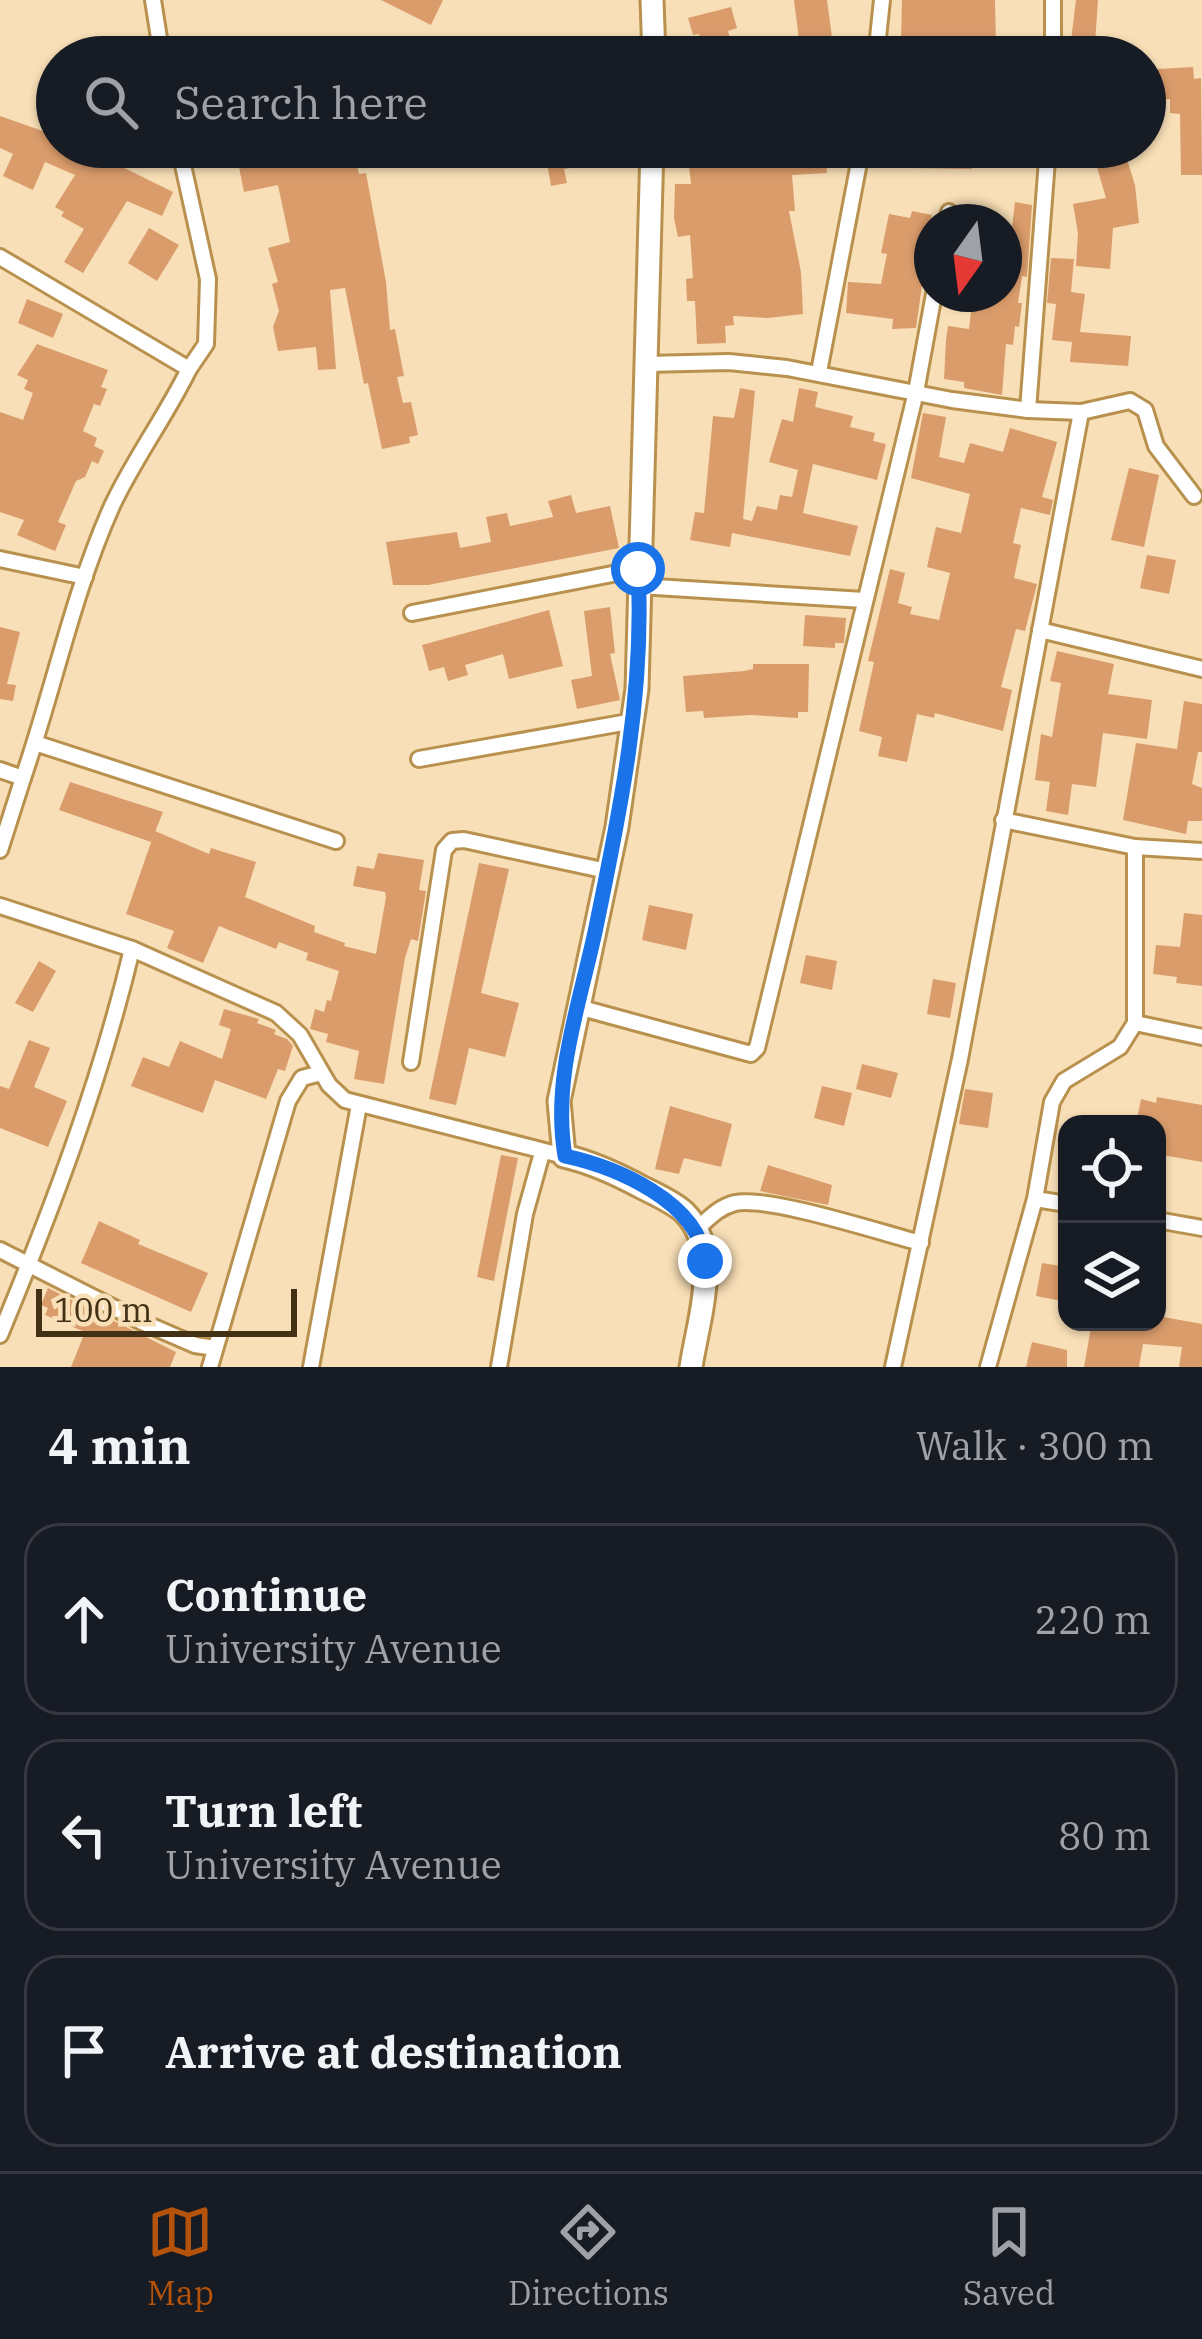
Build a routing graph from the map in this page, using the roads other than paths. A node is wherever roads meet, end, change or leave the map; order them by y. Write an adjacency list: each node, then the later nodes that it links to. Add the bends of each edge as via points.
1 (153, 0): 5 (street)
2 (652, 0): 6 (street)
3 (882, 0): 7 (street)
4 (1053, 0): 8 (street)
5 (159, 36)
6 (653, 36)
7 (878, 36)
8 (1053, 36)
9 (184, 168): 16 (street, via 208,279 206,344)
10 (651, 168): 15 (street)
11 (858, 168): 17 (street)
12 (1046, 168): 19 (street)
13 (0, 257): 16 (street)
14 (931, 312): 18 (street)
15 (646, 364): 17 (street); 24 (street)
16 (189, 369): 23 (street, via 113,503)
17 (819, 372): 18 (street)
18 (916, 392): 19 (street); 25 (street)
19 (1028, 410): 20 (street)
20 (1081, 412): 21 (street, via 1137,402 1166,462); 27 (street)
21 (1194, 496)
22 (0, 560): 23 (street)
23 (85, 578): 30 (street)
24 (639, 578): 25 (street); 26 (street); 29 (street)
25 (864, 600): 42 (street, via 754,1052)
26 (412, 613)
27 (1040, 630): 28 (street); 34 (street)
28 (1202, 669)
29 (634, 722): 31 (street); 39 (street)
30 (34, 743): 33 (street); 35 (street)
31 (419, 759)
32 (0, 770): 33 (street)
33 (23, 778): 37 (street)
34 (1003, 820): 36 (street); 54 (street)
35 (336, 841)
36 (1135, 847): 38 (street); 43 (street)
37 (0, 850)
38 (1202, 851)
39 (607, 871): 42 (street); 45 (street, via 452,841 444,850)
40 (0, 906): 41 (street)
41 (132, 949): 46 (street, via 276,1012); 56 (street, via 96,1084)
42 (578, 1007): 48 (street)
43 (1135, 1023): 44 (street); 49 (street, via 1120,1047 1064,1081 1052,1102)
44 (1202, 1036)
45 (411, 1062)
46 (321, 1073): 47 (street); 58 (street, via 302,1078 288,1101)
47 (359, 1105): 48 (street); 60 (street)
48 (553, 1155): 53 (street, via 628,1180 684,1212); 61 (street, via 525,1214)
49 (1035, 1198): 50 (street); 64 (street)
50 (1058, 1202)
51 (1166, 1222): 52 (street)
52 (1202, 1228)
53 (697, 1229): 54 (street, via 719,1208 740,1202); 62 (street, via 705,1261)
54 (921, 1243): 63 (street)
55 (0, 1250): 56 (street)
56 (29, 1265): 57 (street); 58 (street)
57 (0, 1335)
58 (214, 1348): 59 (street)
59 (210, 1367)
60 (311, 1367)
61 (500, 1367)
62 (691, 1367)
63 (893, 1367)
64 (988, 1367)

